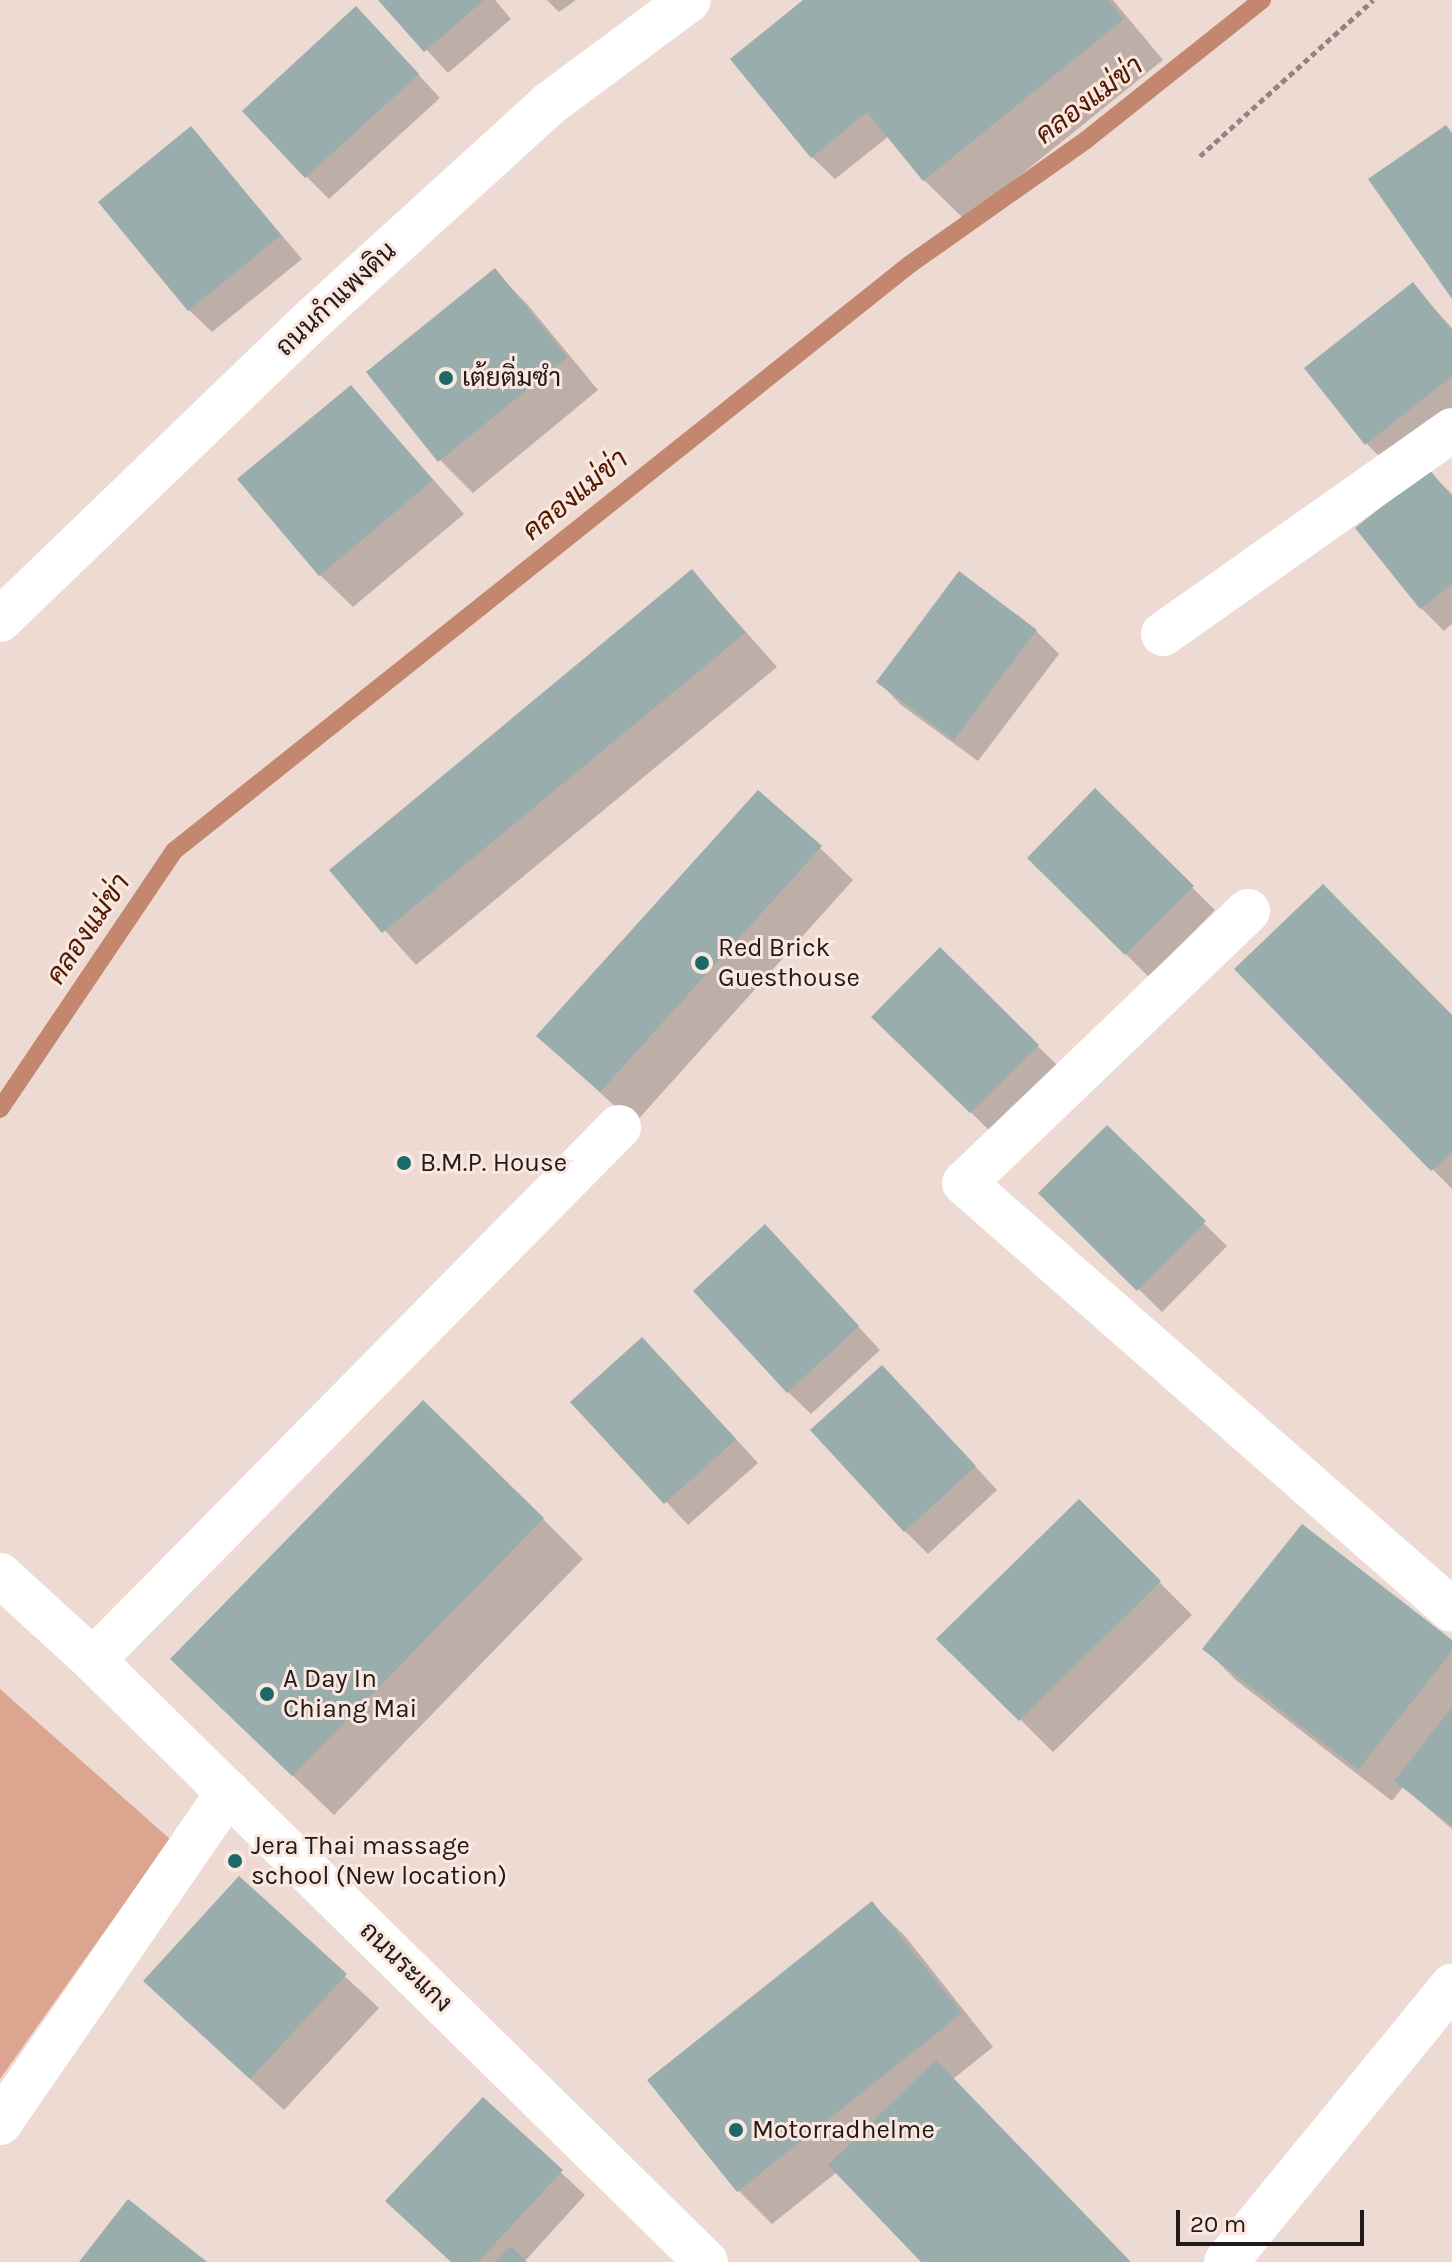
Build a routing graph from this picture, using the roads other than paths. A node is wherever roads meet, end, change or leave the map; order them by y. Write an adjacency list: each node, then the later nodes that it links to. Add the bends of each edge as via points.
1 (689, 0): 3 (street, ถนนกำแพงดิน, via 538,115 302,329)
2 (1452, 430): 4 (street)
3 (0, 620)
4 (1163, 634)
5 (1248, 911): 8 (street, via 964,1183)
6 (619, 1127): 9 (street)
7 (0, 1575): 9 (street, ถนนระแกง)
8 (1452, 1610)
9 (93, 1660): 10 (street, ถนนระแกง)
10 (228, 1792): 12 (street); 13 (street, ถนนระแกง)
11 (1452, 1986): 14 (street)
12 (0, 2123)
13 (706, 2262)
14 (1226, 2262)

